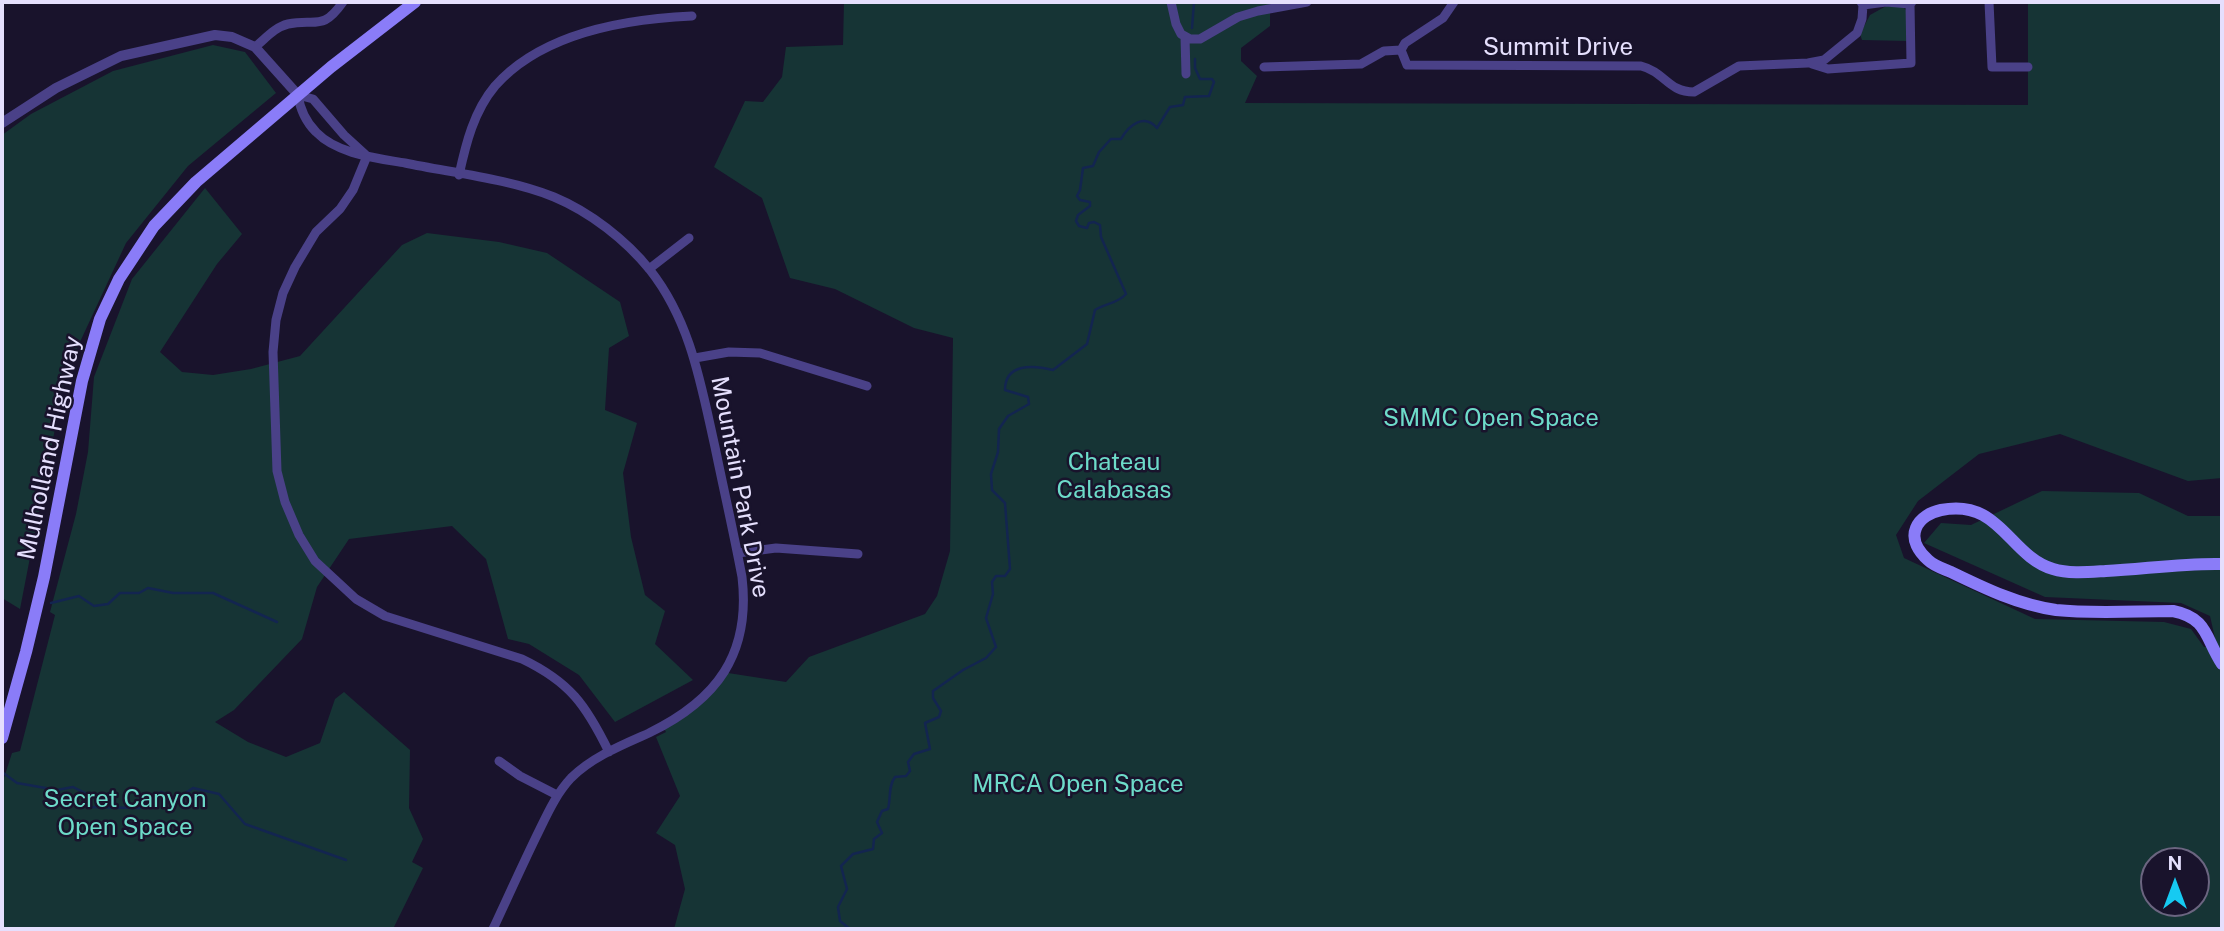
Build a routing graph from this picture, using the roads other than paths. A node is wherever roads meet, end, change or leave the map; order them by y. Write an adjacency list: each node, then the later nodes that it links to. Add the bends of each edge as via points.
1 (343, 2): 11 (street, via 325,20 286,25)
2 (415, 2): 17 (main road, Mulholland Highway)
3 (1171, 2): 10 (street, via 1178,29)
4 (1307, 2): 10 (street, via 1238,17 1200,39)
5 (1454, 2): 12 (street, via 1443,18)
6 (1989, 2): 15 (street, via 1992,67)
7 (1862, 3): 8 (street); 13 (street, Summit Drive, via 1863,19 1857,33 1824,60)
8 (1911, 3): 13 (street, via 1911,63 1828,69)
9 (692, 16): 22 (street, via 607,26 564,40 526,61 495,87 483,104)
10 (1185, 37): 16 (street)
11 (255, 47): 17 (street); 18 (street, via 232,37 215,36 121,56 56,88)
12 (1401, 50): 13 (street, Summit Drive, via 1410,67 1641,66 1655,69 1675,89 1685,92 1694,92 1739,66); 14 (street, via 1384,51 1361,64)
13 (1808, 63)
14 (1264, 67)
15 (2028, 67)
16 (1186, 74)
17 (298, 95): 19 (street, via 313,99); 20 (street, Mountain Park Drive, via 300,110); 31 (main road, Mulholland Highway, via 163,216 138,248 106,306 82,381 44,577)
18 (2, 122)
19 (334, 123): 20 (street); 21 (street)
20 (319, 135): 21 (street, Mountain Park Drive)
21 (368, 156): 22 (street, Mountain Park Drive); 32 (street, via 353,190 316,232 295,267 276,320 277,471 285,502 314,561 356,599 385,616 544,670 579,699)
22 (459, 174): 24 (street, Mountain Park Drive, via 522,187 578,208)
23 (689, 238): 24 (street)
24 (649, 269): 25 (street, Mountain Park Drive, via 681,320)
25 (695, 358): 26 (street, via 760,353); 27 (street, Mountain Park Drive)
26 (867, 386)
27 (738, 553): 28 (street, via 776,548); 32 (street, Mountain Park Drive, via 745,600 743,624 725,670 691,709)
28 (858, 554)
29 (2222, 564): 30 (main road, via 2082,573 2053,570 2023,551 1997,523 1966,510 1933,512 1916,527 1914,538 1930,562 2034,606 2189,614 2200,623)
30 (2222, 664)
31 (2, 738)
32 (610, 752): 34 (street, Mountain Park Drive, via 571,777)
33 (499, 761): 34 (street)
34 (557, 795): 35 (street, Mountain Park Drive)
35 (493, 929)

